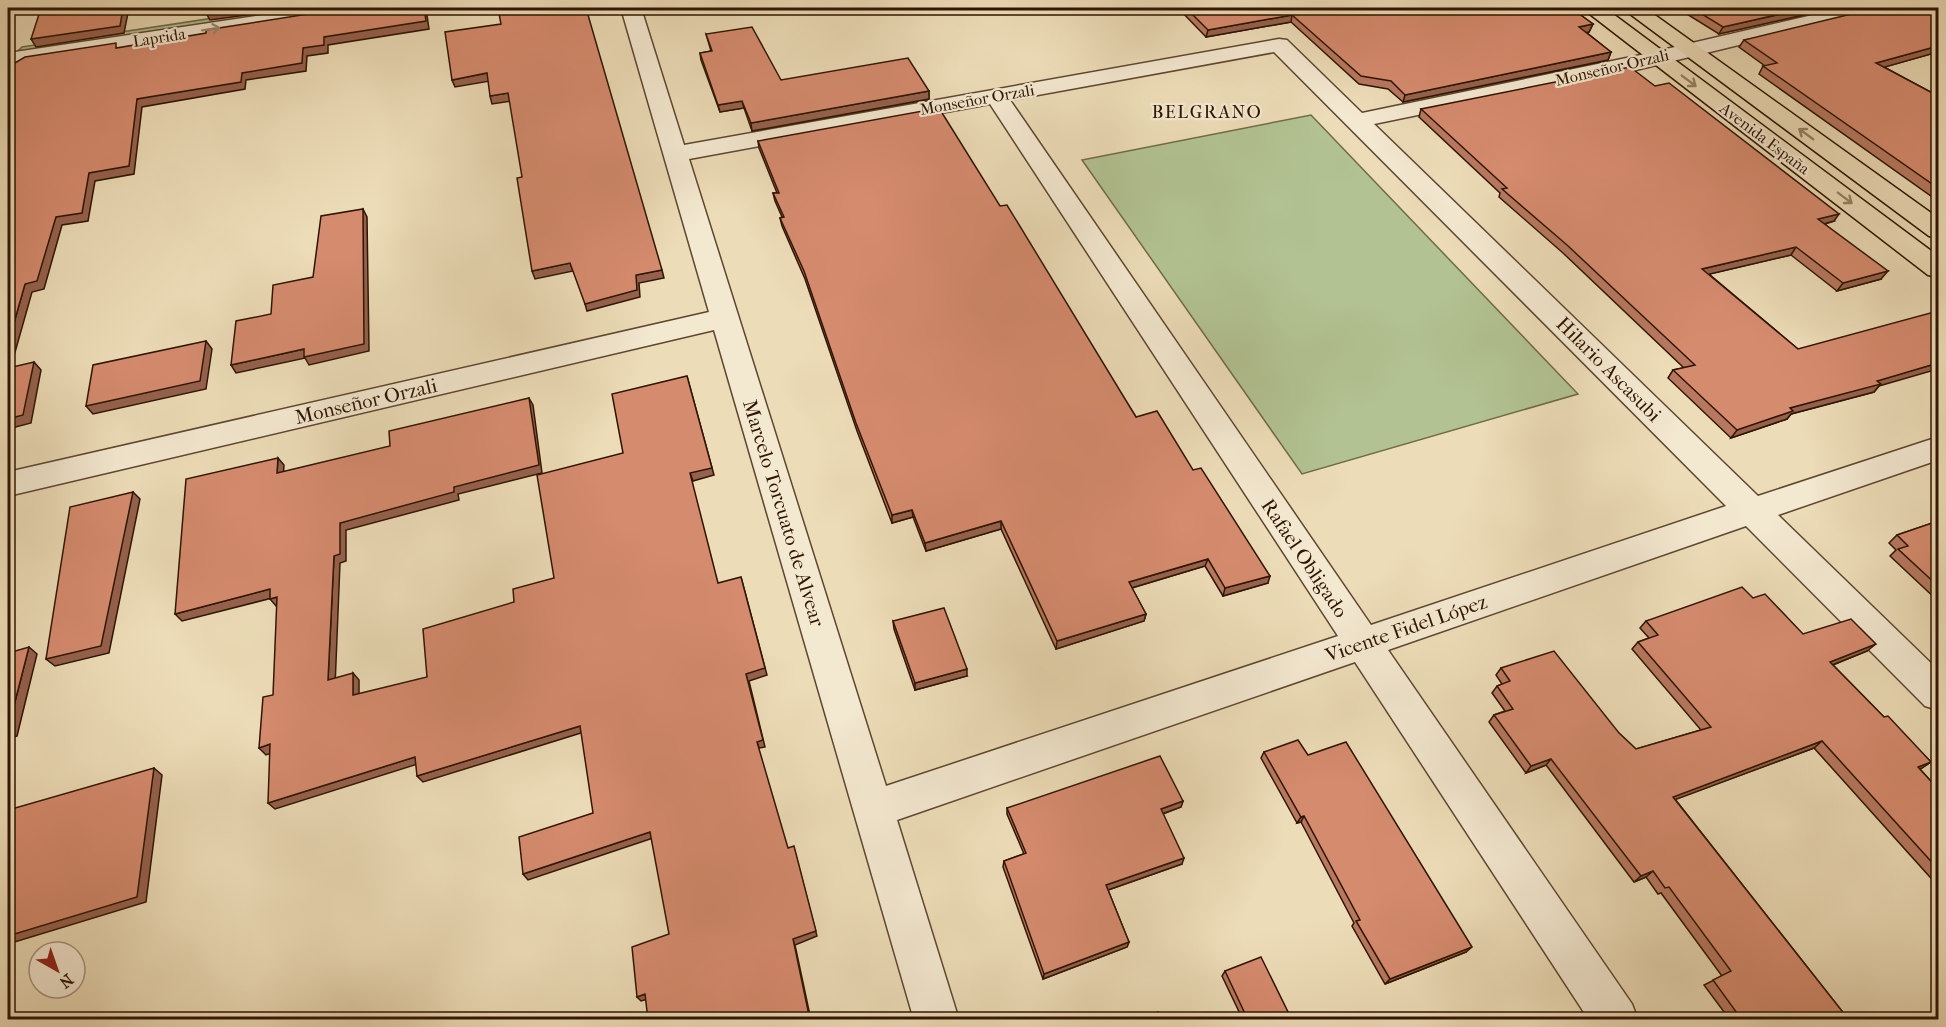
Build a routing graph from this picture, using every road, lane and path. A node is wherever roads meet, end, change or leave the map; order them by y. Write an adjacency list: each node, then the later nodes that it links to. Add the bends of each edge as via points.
1 (245, 8): 7 (street, Laprida)
2 (346, 8): 11 (street, Laprida, one-way to 2)
3 (631, 8): 14 (street, Marcelo Torcuato de Alvear)
4 (1592, 8): 10 (main road, Avenida España)
5 (1632, 8): 9 (main road, Avenida España)
6 (1867, 8): 9 (street, Monseñor Orzali)
7 (8, 44)
8 (1279, 45): 12 (street, Monseñor Orzali); 13 (street, Hilario Ascasubi)
9 (1689, 49): 10 (street, Monseñor Orzali); 15 (main road, Avenida España, one-way to 9)
10 (1658, 57): 13 (street, Monseñor Orzali); 16 (main road, Avenida España, one-way to 16)
11 (8, 60)
12 (996, 96): 14 (street, Monseñor Orzali); 21 (street, Rafael Obligado)
13 (1356, 121): 20 (street, Hilario Ascasubi)
14 (675, 154): 17 (street, Marcelo Torcuato de Alvear)
15 (1938, 230)
16 (1938, 269)
17 (725, 318): 19 (street, Monseñor Orzali); 23 (street, Marcelo Torcuato de Alvear)
18 (1938, 448): 20 (street, Vicente Fidel López)
19 (8, 484)
20 (1752, 511): 21 (street, Vicente Fidel López); 22 (street, Hilario Ascasubi)
21 (1362, 643): 23 (street, Vicente Fidel López); 25 (street, Rafael Obligado)
22 (1938, 694)
23 (873, 809): 24 (street, Marcelo Torcuato de Alvear)
24 (937, 1020)
25 (1616, 1020)

